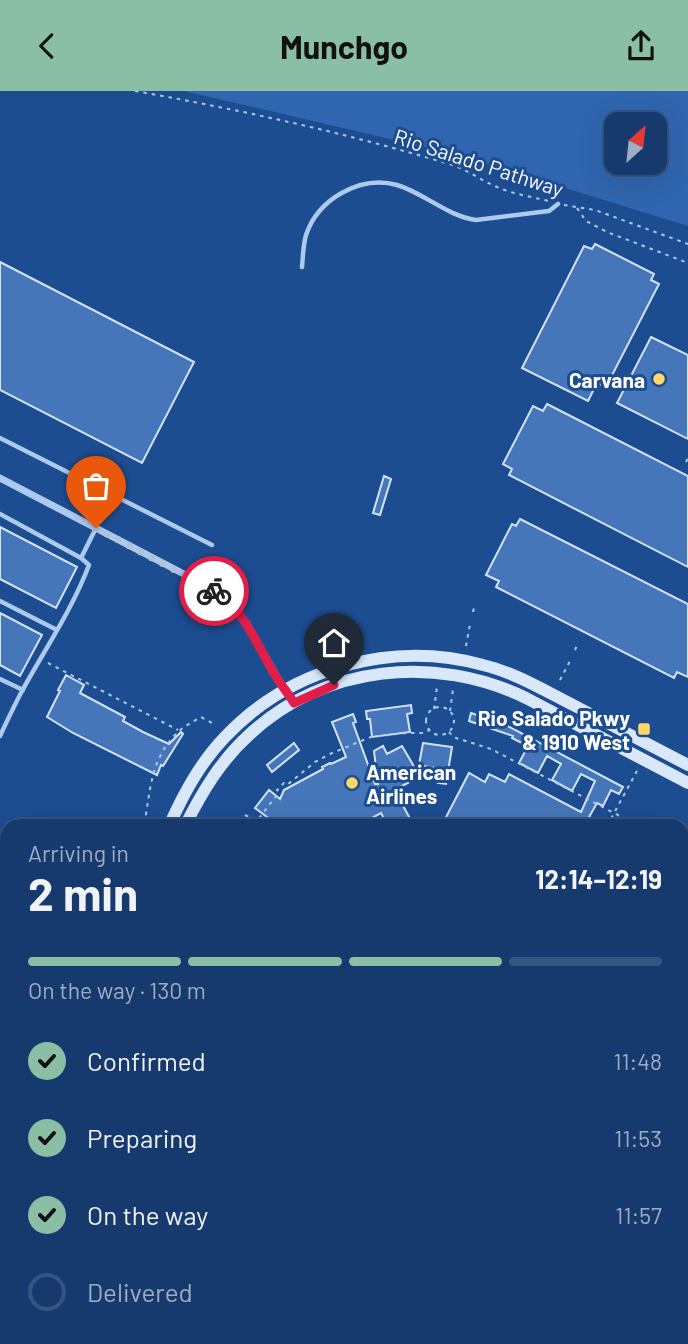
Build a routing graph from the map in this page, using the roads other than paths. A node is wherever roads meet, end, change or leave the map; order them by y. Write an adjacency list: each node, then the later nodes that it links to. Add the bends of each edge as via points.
1 (558, 204): 2 (lane, via 549,211 476,220 396,185 367,183 341,192 318,212 306,236)
2 (302, 267)
3 (0, 437): 7 (lane)
4 (0, 478): 6 (street)
5 (0, 514): 8 (lane)
6 (96, 528): 8 (lane); 13 (street, via 221,596 247,624)
7 (212, 545)
8 (81, 558): 10 (lane, via 89,565)
9 (0, 601): 10 (lane)
10 (57, 631): 12 (lane)
11 (0, 679): 12 (lane)
12 (23, 690): 15 (lane)
13 (286, 690): 14 (street); 16 (main road, via 320,673 368,660 408,656 465,661 519,677); 18 (main road, via 224,737 194,775)
14 (294, 703): 17 (main road, via 365,676 460,675 514,692); 19 (main road, via 237,746 210,780)
15 (0, 736)
16 (688, 765)
17 (688, 783)
18 (172, 819)
19 (190, 819)

